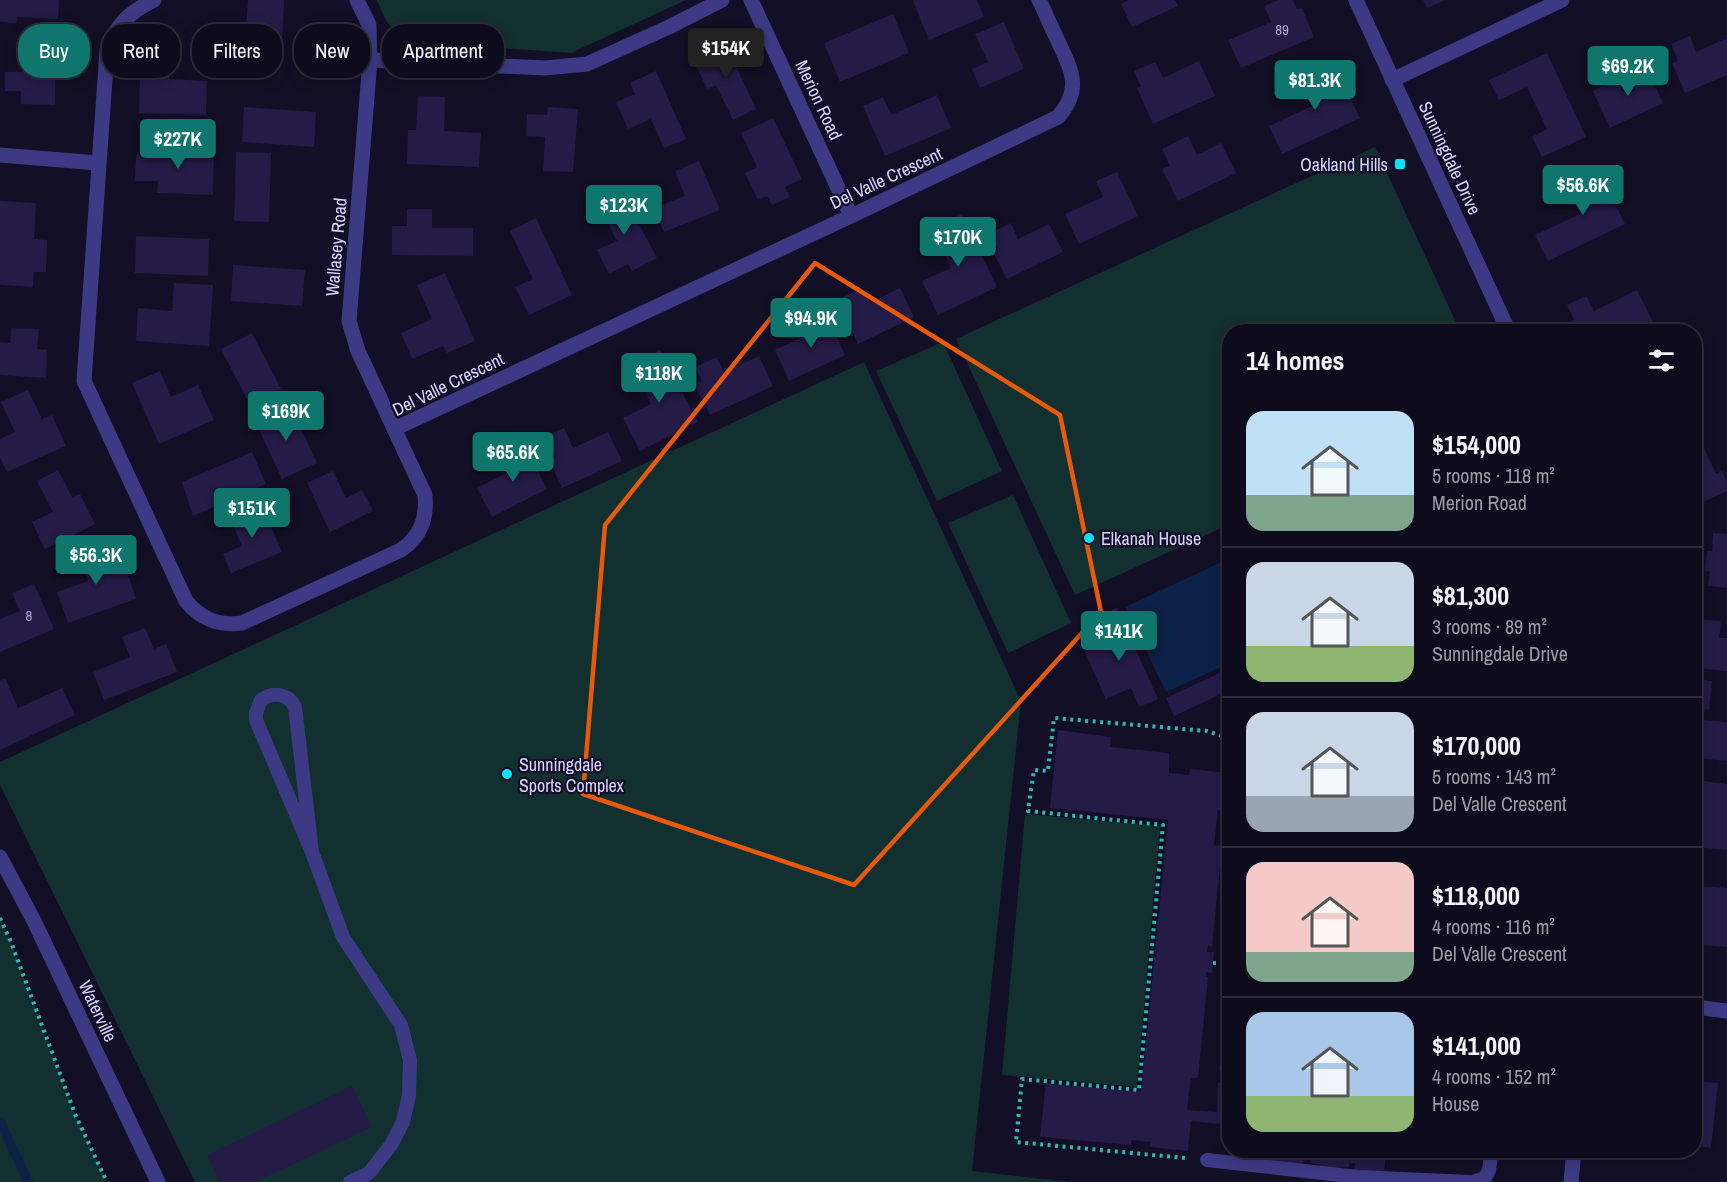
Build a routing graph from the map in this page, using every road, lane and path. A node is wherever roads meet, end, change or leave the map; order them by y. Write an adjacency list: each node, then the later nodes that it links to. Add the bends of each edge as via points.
1 (154, 0): 13 (street, Del Valle Crescent, via 125,18 106,50)
2 (357, 0): 8 (street, Wallasey Road)
3 (722, 0): 9 (street, via 587,64 545,68)
4 (751, 0): 14 (street, Merion Road)
5 (1039, 0): 14 (street, Del Valle Crescent, via 1073,77 1066,109 1049,123)
6 (1356, 0): 11 (street, Sunningdale Drive)
7 (1562, 0): 11 (street)
8 (369, 24)
9 (370, 60)
10 (369, 78): 16 (street, Wallasey Road, via 349,321 358,351)
11 (1392, 80): 15 (street, Sunningdale Drive)
12 (0, 155): 13 (street)
13 (98, 163): 16 (street, Del Valle Crescent, via 84,381 186,601 195,612 218,623 242,623 411,543 423,524 425,495)
14 (851, 216): 16 (street, Del Valle Crescent)
15 (1505, 324)
16 (394, 429)
17 (1222, 736): 27 (path, via 1208,731 1054,718 1048,771 1034,770 1028,811 1163,825 1139,1090 1022,1079 1016,1142)
18 (312, 852): 18 (lane, via 256,720 261,700 270,695 288,698 295,707); 30 (lane, via 343,937 401,1025 410,1060 409,1095 391,1145 369,1173)
19 (0, 857): 29 (street, Waterville)
20 (0, 918): 28 (path, via 75,1114)
21 (1213, 963): 22 (path)
22 (1222, 963)
23 (1702, 1008): 24 (street)
24 (1727, 1011)
25 (1490, 1158): 31 (lane, via 1485,1178)
26 (1573, 1158): 32 (street)
27 (1207, 1160): 31 (lane, via 1358,1177)
28 (107, 1182)
29 (158, 1182)
30 (350, 1182)
31 (1472, 1182)
32 (1571, 1182)

